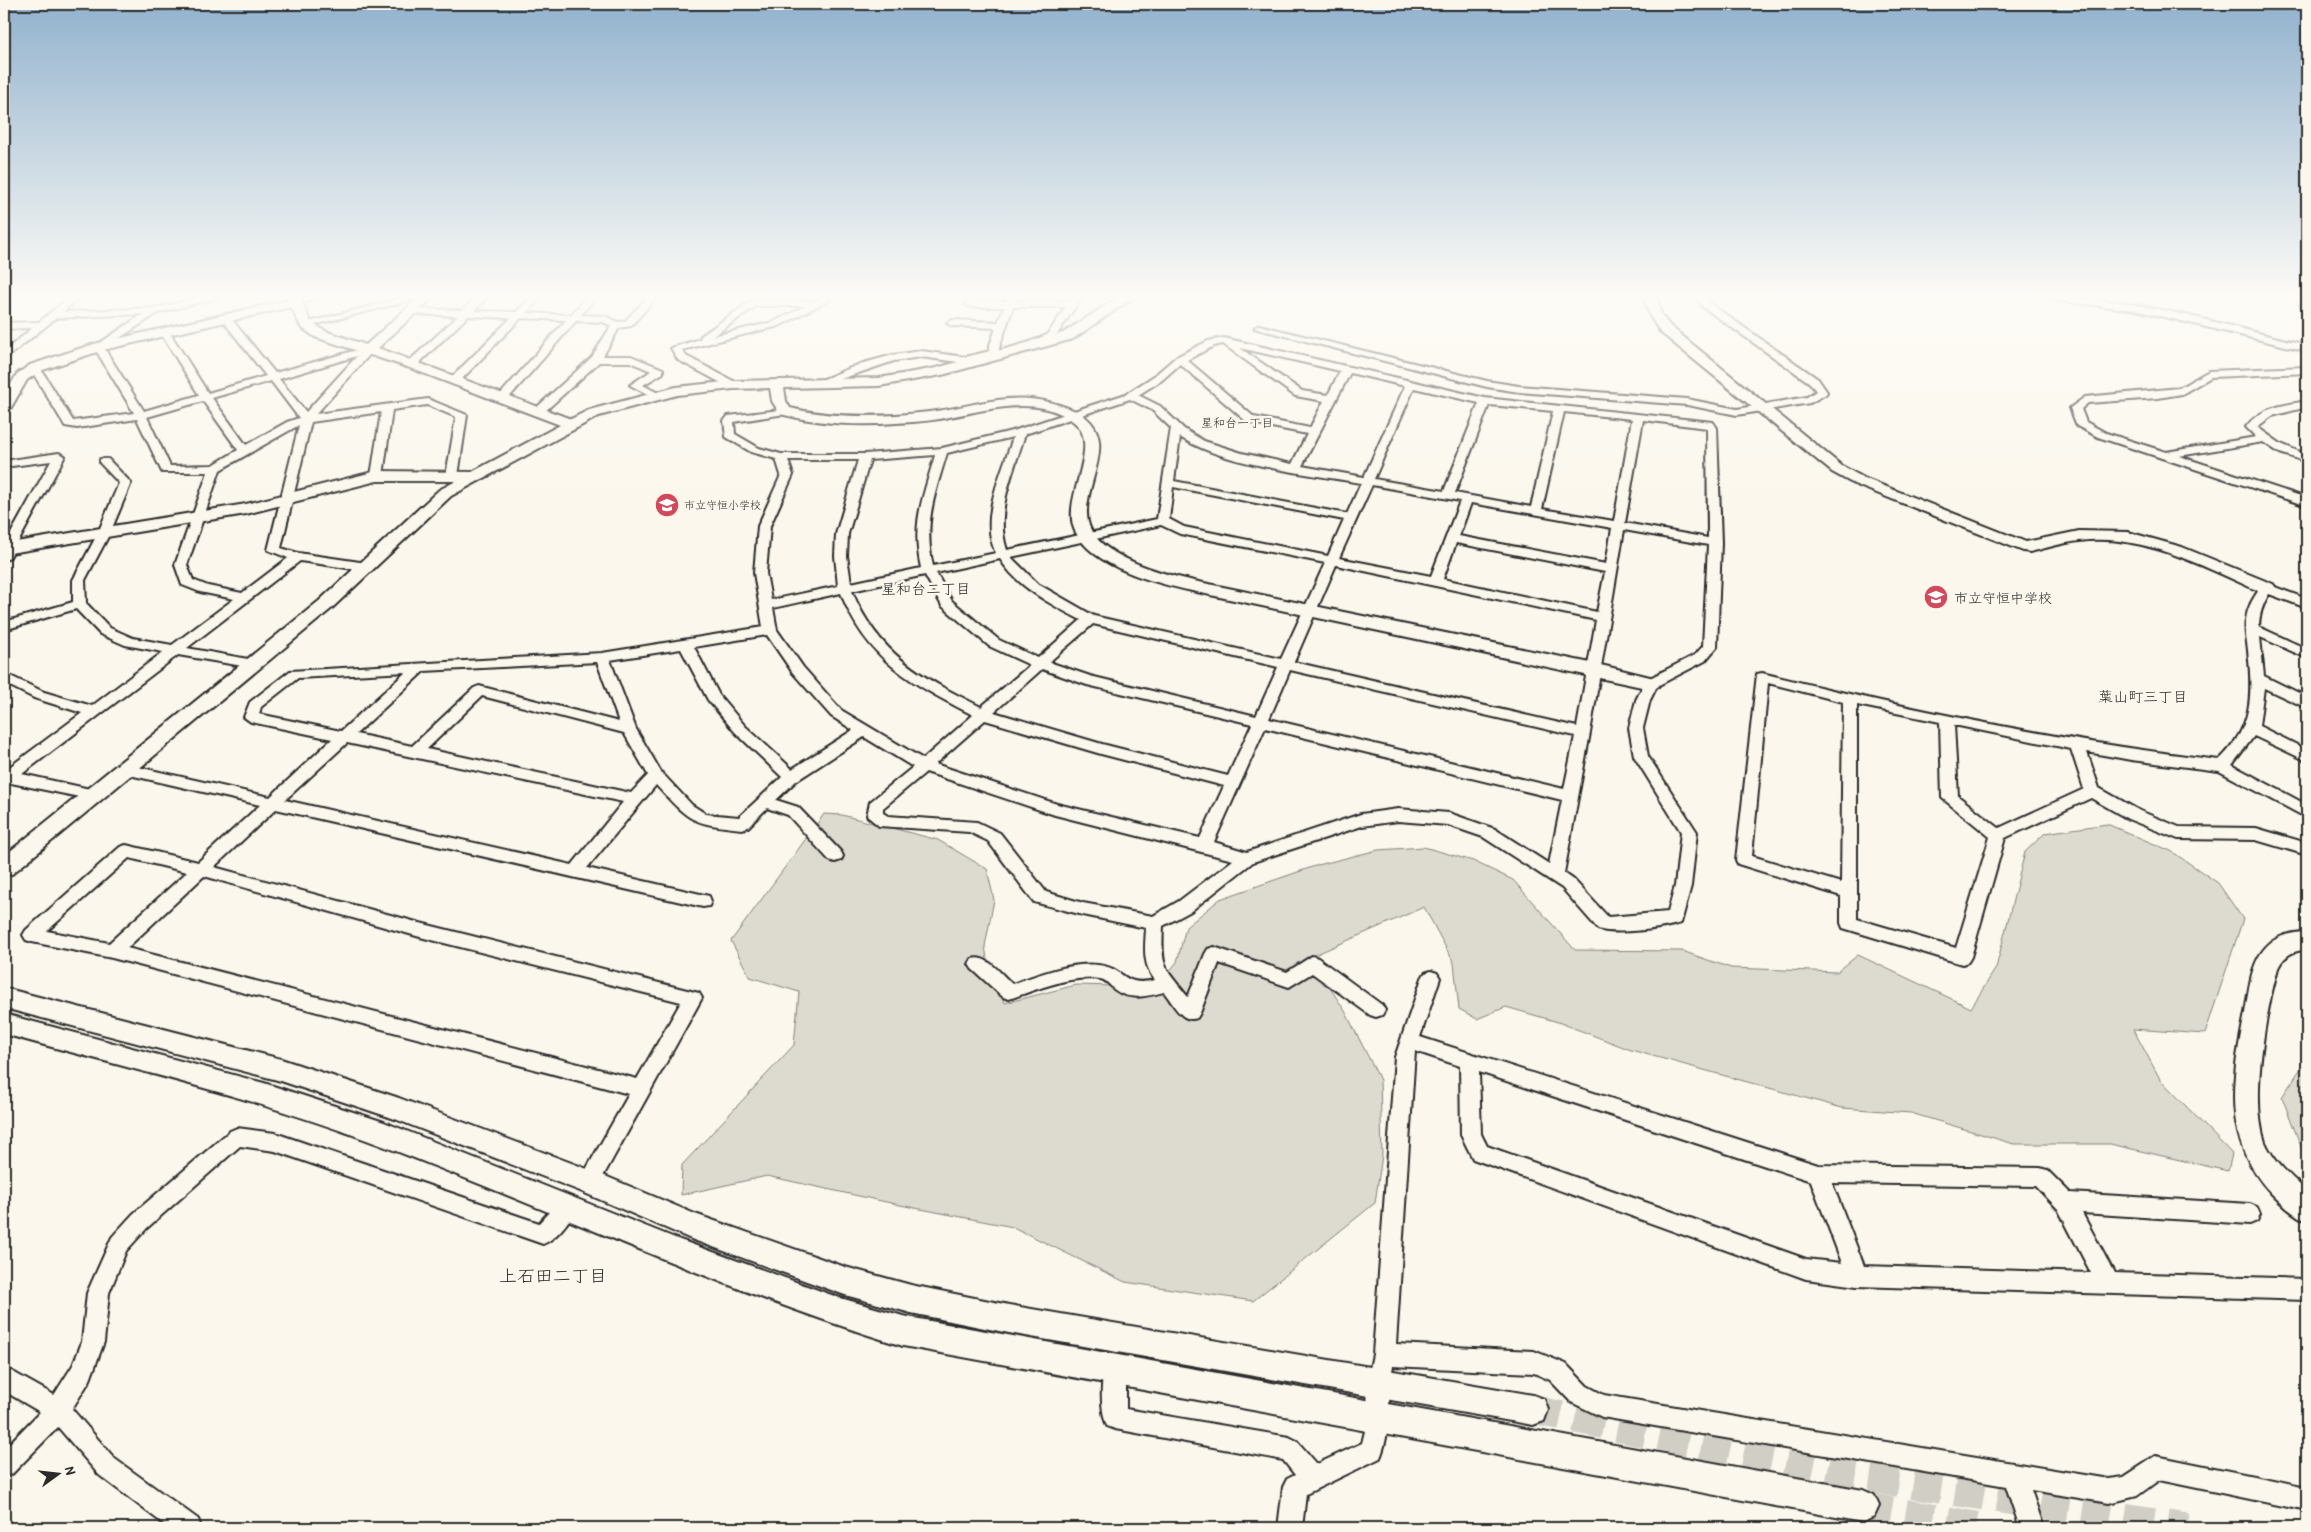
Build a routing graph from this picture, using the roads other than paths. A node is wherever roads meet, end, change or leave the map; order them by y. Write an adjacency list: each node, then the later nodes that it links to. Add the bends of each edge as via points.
1 (35, 368): 37 (street, via 22,377); 43 (street, via 69,424)
2 (112, 368): 43 (street)
3 (188, 368): 31 (street)
4 (265, 368): 24 (street)
5 (302, 368): 24 (street)
6 (352, 368): 46 (street)
7 (424, 368): 25 (street)
8 (467, 368): 25 (street)
9 (529, 368): 33 (street)
10 (585, 368): 41 (street)
11 (654, 368): 30 (street, via 660,371 634,385)
12 (702, 368): 28 (street)
13 (857, 368): 26 (street)
14 (949, 368): 26 (street, via 879,382)
15 (1169, 368): 32 (street)
16 (1191, 368): 50 (street, via 1251,420)
17 (1263, 368): 34 (street, via 1299,394)
18 (1347, 368): 34 (street)
19 (1349, 368): 27 (street)
20 (1427, 368): 39 (street, via 1495,385 1687,402 1736,412)
21 (1714, 368): 39 (street)
22 (1795, 368): 39 (street, via 1822,392 1810,400)
23 (2307, 370): 54 (street, via 2209,374 2182,391 2158,396 2085,400 2075,408 2081,424 2102,435)
24 (272, 377): 31 (street); 46 (street)
25 (455, 380): 33 (street)
26 (818, 383): 29 (street)
27 (1411, 384): 35 (street); 65 (street)
28 (733, 385): 29 (street); 30 (street)
29 (777, 385): 42 (street, via 779,401)
30 (657, 395): 47 (street, via 594,413)
31 (205, 396): 43 (street); 52 (street)
32 (1130, 396): 44 (street); 48 (street, via 1165,414)
33 (502, 399): 41 (street)
34 (1331, 399): 50 (street)
35 (1485, 402): 40 (street); 67 (street)
36 (2307, 404): 51 (street, via 2280,409 2256,419 2251,428)
37 (4, 408)
38 (387, 408): 46 (street); 62 (street); 63 (street, via 428,402 462,416)
39 (1764, 408): 89 (street, via 1844,473 2016,544 2030,547 2080,536 2139,540)
40 (1559, 409): 45 (street); 71 (street)
41 (539, 411): 47 (street)
42 (785, 411): 44 (street, via 828,420 904,418 1014,401 1060,409); 55 (street, via 729,421 730,435 755,450)
43 (141, 415): 60 (street, via 166,470)
44 (1074, 415): 49 (street); 77 (street, via 1092,437 1093,449 1080,499 1081,526)
45 (1638, 416): 75 (street); 79 (street, via 1711,426)
46 (306, 420): 52 (street, via 291,424); 68 (street)
47 (572, 424): 64 (street)
48 (1175, 430): 61 (street, via 1208,446); 66 (street)
49 (1020, 432): 53 (street); 81 (street, via 998,510 996,534)
50 (1314, 432): 61 (street)
51 (2263, 439): 54 (street); 57 (street, via 2281,450)
52 (244, 450): 60 (street)
53 (942, 451): 56 (street); 85 (street, via 923,516 922,545)
54 (2163, 456): 70 (street)
55 (781, 457): 56 (street); 93 (street, via 787,474 764,526 760,573)
56 (865, 457): 88 (street, via 842,534)
57 (2307, 459)
58 (104, 461): 76 (street, via 124,483)
59 (4, 464): 80 (street, via 59,456)
60 (215, 468): 72 (street)
61 (1295, 468): 65 (street)
62 (377, 476): 63 (street); 68 (street)
63 (452, 476): 64 (street)
64 (472, 477): 84 (street, via 431,504)
65 (1368, 481): 67 (street); 73 (street)
66 (1168, 483): 73 (street); 74 (street)
67 (1448, 495): 69 (street)
68 (288, 498): 72 (street); 82 (street, via 274,550)
69 (1466, 498): 71 (street); 78 (street)
70 (2307, 502)
71 (1536, 511): 75 (street)
72 (198, 518): 76 (street); 90 (street, via 181,565 187,582)
73 (1351, 518): 83 (street)
74 (1163, 521): 77 (street); 83 (street, via 1180,530)
75 (1619, 526): 79 (street); 86 (street)
76 (104, 533): 80 (street); 91 (street, via 79,580)
77 (1087, 537): 81 (street); 94 (street, via 1112,558 1148,573)
78 (1452, 538): 86 (street); 87 (street)
79 (1715, 543): 111 (street, via 1710,648 1700,658)
80 (5, 552)
81 (1002, 555): 85 (street); 96 (street, via 1054,602)
82 (297, 557): 84 (street); 90 (street)
83 (1332, 562): 87 (street); 94 (street)
84 (367, 567): 104 (street)
85 (928, 570): 88 (street); 105 (street, via 947,603 994,643)
86 (1611, 570): 95 (street)
87 (1436, 580): 95 (street)
88 (845, 588): 93 (street); 115 (street, via 855,614 884,652 922,684)
89 (2267, 588): 92 (street); 98 (street, via 2253,612)
90 (244, 597): 101 (street)
91 (79, 604): 97 (street); 101 (street, via 105,631 130,642)
92 (2307, 604)
93 (766, 605): 99 (street)
94 (1310, 610): 106 (street); 108 (street)
95 (1602, 617): 108 (street)
96 (1090, 619): 105 (street); 106 (street)
97 (4, 626)
98 (2253, 629): 102 (street); 110 (street)
99 (770, 630): 100 (street); 120 (street, via 823,699 836,712)
100 (686, 645): 103 (street); 130 (street, via 713,697 740,729)
101 (172, 651): 104 (street); 114 (street)
102 (2307, 654)
103 (602, 657): 107 (street); 119 (street)
104 (254, 664): 128 (street)
105 (1040, 664): 115 (street); 117 (street, via 1087,680)
106 (1285, 666): 117 (street); 121 (street)
107 (419, 668): 122 (street); 122 (street, via 295,674 255,705 251,717)
108 (1592, 670): 111 (street); 121 (street)
109 (4, 677): 114 (street, via 39,695)
110 (2258, 679): 113 (street); 118 (street)
111 (1652, 683): 148 (street, via 1643,700 1636,728 1641,756 1689,832 1684,886 1675,918 1604,924 1568,884)
112 (1850, 699): 116 (street); 149 (street); 149 (street, via 1762,677 1744,860)
113 (2307, 703)
114 (92, 711): 131 (street)
115 (983, 714): 126 (street); 132 (street)
116 (1947, 719): 123 (street); 140 (street, via 1950,798)
117 (1260, 722): 132 (street); 135 (street)
118 (2252, 728): 125 (street); 127 (street, via 2238,752)
119 (629, 729): 124 (street, via 479,691); 129 (street)
120 (864, 730): 126 (street); 130 (street)
121 (1583, 733): 135 (street)
122 (343, 737): 124 (street); 137 (street)
123 (2076, 745): 127 (street); 133 (street)
124 (415, 752): 136 (street)
125 (2307, 756)
126 (924, 766): 141 (street, via 1055,809); 151 (street, via 876,806 874,816 885,822 971,826 994,837 1040,897)
127 (2222, 766): 139 (street)
128 (125, 769): 134 (street); 137 (street)
129 (656, 776): 136 (street); 138 (street, via 687,809 703,819 742,823)
130 (791, 777): 138 (street)
131 (5, 778): 134 (street)
132 (1233, 783): 141 (street)
133 (2092, 791): 140 (street); 142 (street, via 2134,815 2178,833 2256,834)
134 (94, 795): 145 (street)
135 (1570, 796): 148 (street)
136 (634, 799): 147 (street)
137 (271, 802): 146 (street); 147 (street)
138 (765, 802): 143 (street, via 793,811)
139 (2307, 812)
140 (1998, 835): 149 (street, via 1962,957 1849,923)
141 (1205, 845): 144 (street)
142 (2307, 849)
143 (835, 856)
144 (1247, 858): 148 (street, via 1361,820 1398,815 1449,819 1489,833); 151 (street, via 1185,906)
145 (4, 868)
146 (200, 869): 153 (street); 153 (street, via 126,851 32,935); 162 (street, via 420,930 693,998)
147 (575, 872): 150 (street)
148 (1555, 875)
149 (1849, 892)
150 (703, 901)
151 (1155, 923): 156 (street, via 1153,954 1156,969)
152 (2307, 941): 167 (street, via 2288,942 2275,952 2266,967 2253,1034 2247,1108 2252,1140 2259,1156 2274,1176)
153 (112, 951): 162 (street)
154 (978, 964): 156 (street, via 1009,992 1046,979 1088,973 1107,974 1126,988 1142,990)
155 (1431, 978): 160 (street)
156 (1169, 984): 158 (street, via 1191,1013 1214,954 1289,980 1312,963)
157 (4, 998): 164 (street, via 281,1070 399,1109)
158 (1376, 1010)
159 (4, 1024): 166 (street, via 264,1094 384,1134)
160 (1409, 1041): 161 (street); 172 (street, via 1404,1057)
161 (1469, 1059): 163 (street); 169 (street, via 1472,1135 1480,1153 1806,1269)
162 (642, 1089): 164 (street)
163 (1818, 1174): 165 (street, via 2040,1177); 169 (street)
164 (589, 1182): 175 (street, via 691,1226 845,1281 911,1299)
165 (2065, 1202): 168 (street); 170 (street)
166 (566, 1208): 173 (street, via 680,1254 837,1311 903,1331); 176 (street, via 543,1234 275,1142 237,1136 140,1221 119,1244 98,1293 93,1342 82,1372)
167 (2307, 1208)
168 (2250, 1214)
169 (1857, 1276): 170 (street)
170 (2108, 1283): 171 (street)
171 (2307, 1290)
172 (1384, 1354): 175 (street); 180 (street, via 1534,1362 1558,1372 1579,1394 1602,1406)
173 (1115, 1371): 178 (street); 181 (street, via 1115,1418 1289,1450)
174 (4, 1378): 176 (street)
175 (1378, 1383): 177 (street); 178 (street)
176 (58, 1410): 179 (street); 184 (street, via 107,1467)
177 (1533, 1410)
178 (1379, 1419): 181 (street, via 1372,1450); 183 (street)
179 (4, 1466)
180 (2015, 1476): 182 (street, via 2109,1492 2129,1488 2156,1468); 186 (street)
181 (1313, 1478): 185 (street, via 1295,1487)
182 (2307, 1500)
183 (1863, 1506)
184 (189, 1528)
185 (1290, 1528)
186 (2032, 1528)

